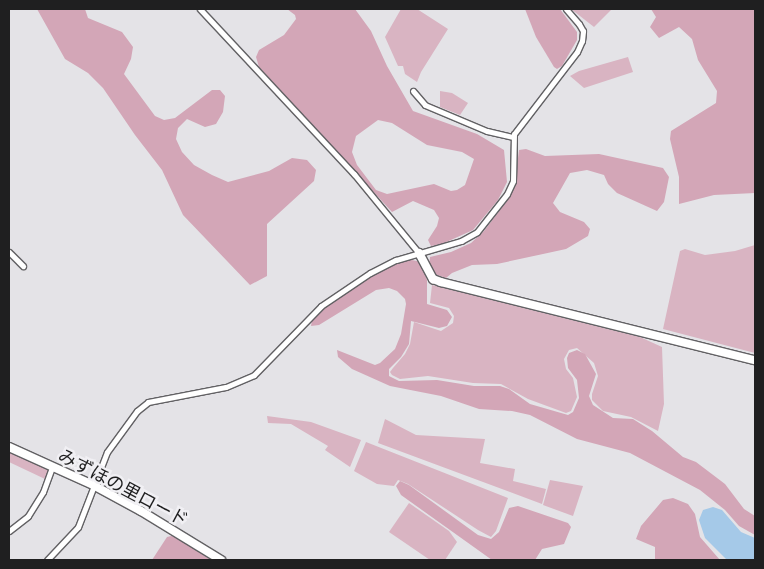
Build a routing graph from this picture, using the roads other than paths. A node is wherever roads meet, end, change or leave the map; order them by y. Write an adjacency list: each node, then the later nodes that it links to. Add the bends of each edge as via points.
1 (200, 9): 6 (street, via 354,174)
2 (566, 9): 4 (street, via 580,24 582,41)
3 (413, 91): 4 (street, via 425,106 487,131)
4 (514, 137): 6 (street, via 513,181 491,216 477,232 461,241)
5 (9, 252): 7 (street)
6 (419, 253): 8 (street, via 433,279 442,282); 11 (street, via 384,265 322,306 254,375 226,387 148,402 137,411 107,452)
7 (23, 266)
8 (755, 360)
9 (9, 447): 10 (street, みずほの里ロード)
10 (52, 467): 11 (street, みずほの里ロード); 12 (street, via 43,492 28,516)
11 (92, 485): 13 (street, via 78,527); 14 (street, みずほの里ロード)
12 (9, 531)
13 (47, 560)
14 (221, 560)

